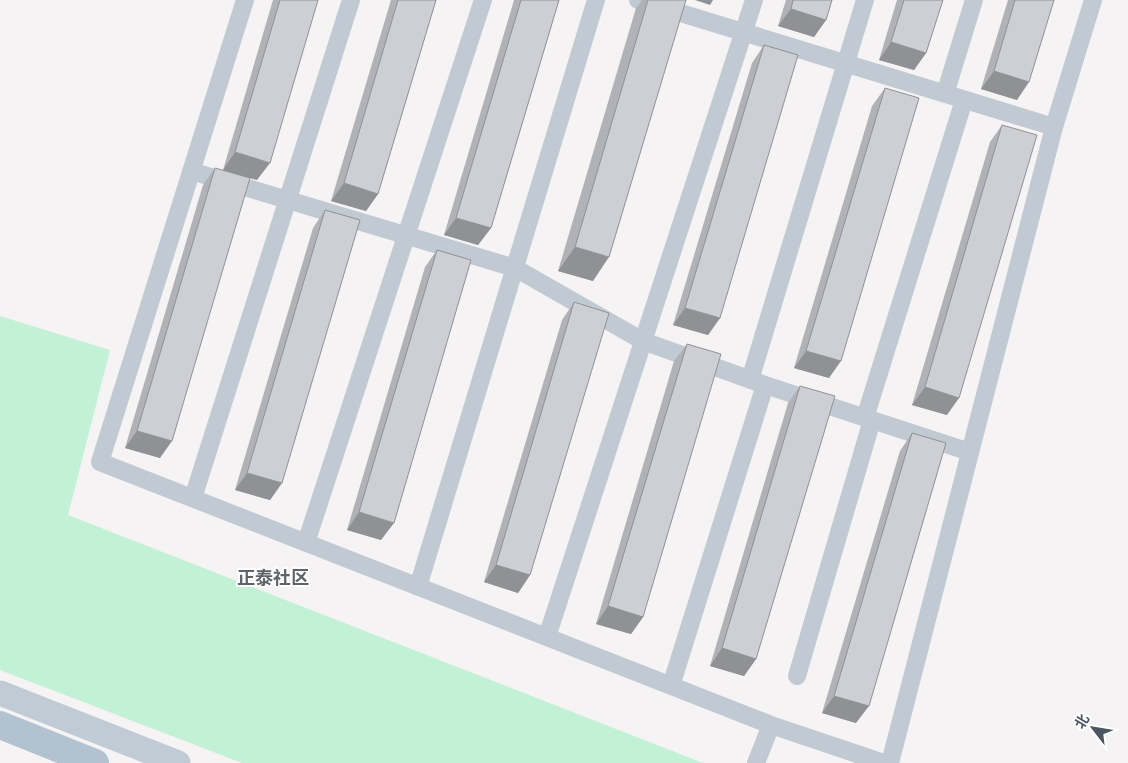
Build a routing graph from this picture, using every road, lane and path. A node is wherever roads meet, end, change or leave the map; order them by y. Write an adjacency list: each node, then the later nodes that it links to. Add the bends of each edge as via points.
1 (245, 0): 15 (street)
2 (351, 0): 16 (street)
3 (483, 0): 17 (street)
4 (596, 0): 18 (street)
5 (638, 0): 10 (street)
6 (754, 0): 10 (street)
7 (865, 0): 11 (street)
8 (974, 0): 12 (street)
9 (1093, 0): 14 (street)
10 (743, 33): 11 (street); 19 (street)
11 (846, 65): 12 (street); 20 (street)
12 (945, 94): 13 (street)
13 (964, 100): 14 (street); 21 (street)
14 (1054, 127): 22 (street)
15 (191, 171): 16 (street); 23 (street, via 100,462)
16 (288, 200): 17 (street); 23 (street)
17 (406, 235): 18 (street); 24 (street)
18 (515, 268): 19 (street); 25 (street)
19 (643, 341): 20 (street); 26 (street)
20 (757, 383): 21 (street); 28 (street)
21 (868, 419): 22 (street); 27 (street)
22 (970, 452): 36 (street)
23 (193, 498): 24 (street)
24 (306, 543): 25 (street)
25 (418, 586): 26 (street)
26 (547, 637): 28 (street)
27 (797, 676)
28 (671, 686): 31 (street)
29 (0, 693): 33 (street)
30 (0, 725): 32 (main road)
31 (770, 725): 34 (street); 35 (street)
32 (95, 763)
33 (178, 763)
34 (756, 763)
35 (884, 763)
36 (890, 763)

